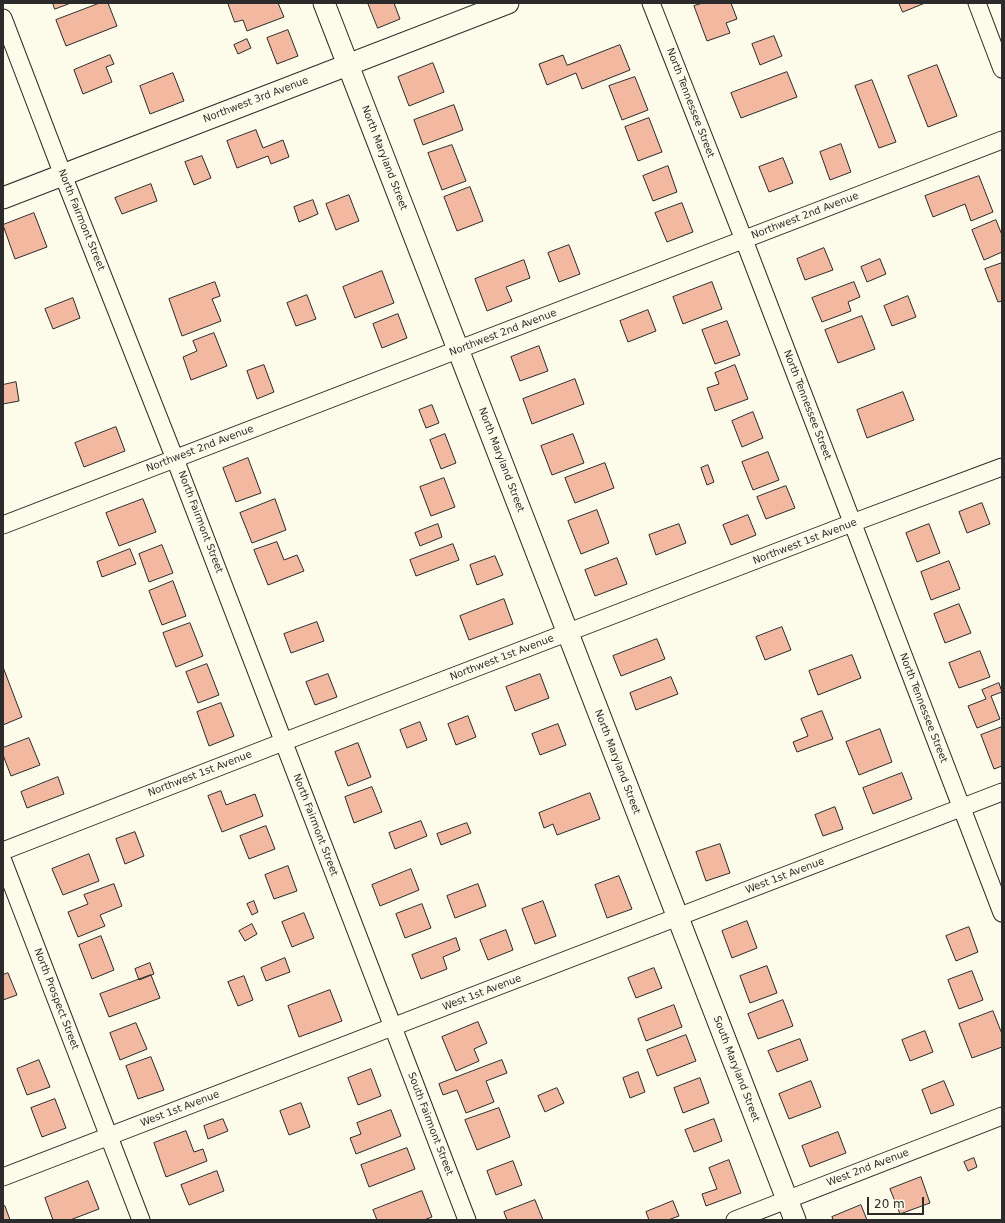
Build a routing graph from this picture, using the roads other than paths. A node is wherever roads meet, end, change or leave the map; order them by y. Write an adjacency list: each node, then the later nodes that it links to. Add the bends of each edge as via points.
1 (324, 3): 6 (street, North Maryland Street)
2 (508, 3): 6 (street, Northwest 3rd Avenue)
3 (651, 3): 11 (street, North Tennessee Street)
4 (977, 3): 7 (street)
5 (3, 18): 9 (street, North Fairmont Street)
6 (348, 64): 9 (street, Northwest 3rd Avenue); 12 (street, North Maryland Street)
7 (1002, 69)
8 (1002, 140): 11 (street, Northwest 2nd Avenue)
9 (63, 175): 10 (street, Northwest 3rd Avenue); 13 (street, North Fairmont Street)
10 (3, 198)
11 (744, 240): 12 (street, Northwest 2nd Avenue); 15 (street, North Tennessee Street)
12 (459, 350): 13 (street, Northwest 2nd Avenue); 17 (street, North Maryland Street)
13 (176, 459): 16 (street, Northwest 2nd Avenue); 18 (street, North Fairmont Street)
14 (1002, 467): 15 (street, Northwest 1st Avenue)
15 (852, 523): 17 (street, Northwest 1st Avenue); 20 (street, North Tennessee Street)
16 (3, 525)
17 (567, 634): 18 (street, Northwest 1st Avenue); 24 (street, North Maryland Street)
18 (283, 742): 21 (street, Northwest 1st Avenue); 25 (street, North Fairmont Street)
19 (1002, 792): 20 (street, West 1st Avenue)
20 (962, 808): 23 (street, North Tennessee Street); 24 (street, West 1st Avenue)
21 (3, 851)
22 (3, 861): 27 (street, North Prospect Street)
23 (1002, 913)
24 (678, 917): 25 (street, West 1st Avenue); 29 (street, South Maryland Street)
25 (393, 1027): 27 (street, West 1st Avenue); 31 (street, South Fairmont Street)
26 (1002, 1116): 29 (street, West 2nd Avenue)
27 (109, 1136): 28 (street, West 1st Avenue); 30 (street, North Prospect Street)
28 (3, 1177)
29 (787, 1200): 32 (street, West 2nd Avenue); 33 (street, South Maryland Street)
30 (141, 1220)
31 (467, 1220)
32 (735, 1220)
33 (795, 1220)

